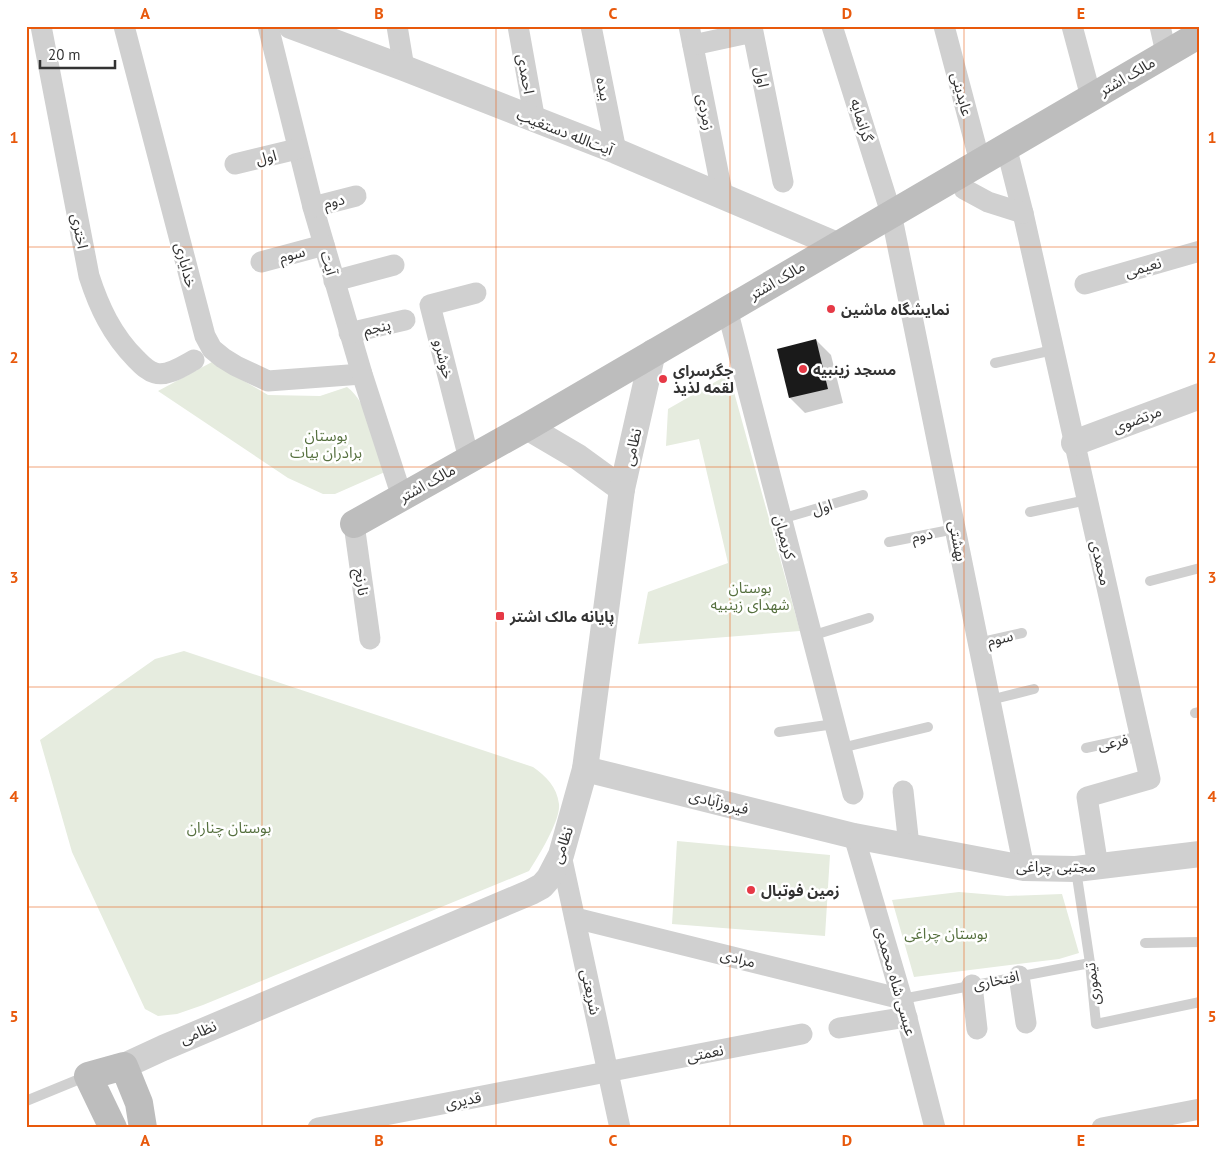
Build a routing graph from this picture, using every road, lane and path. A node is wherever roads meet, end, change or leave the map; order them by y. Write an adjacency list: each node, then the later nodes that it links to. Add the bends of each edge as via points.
1 (41, 26): 43 (street, اختری, via 88,276 98,304 119,340 155,373 167,373)
2 (124, 26): 45 (street, خدایاری, via 205,336 212,349 236,366 268,381)
3 (268, 26): 19 (street, آیت)
4 (291, 26): 15 (street, آیت‌الله دستغیب)
5 (397, 26): 15 (street)
6 (518, 26): 17 (street, احمدی)
7 (591, 26): 20 (street, بیده)
8 (832, 26): 28 (street, گرانمایه)
9 (944, 26): 21 (street, عابدینی)
10 (1072, 26): 16 (street)
11 (1160, 26): 14 (street)
12 (1200, 34): 14 (main road, مالک اشتر)
13 (691, 35): 23 (street, اول, via 753,32); 26 (street, زمردی)
14 (1166, 53): 16 (main road, مالک اشتر)
15 (404, 68): 17 (street, آیت‌الله دستغیب)
16 (1091, 97): 18 (main road, مالک اشتر)
17 (535, 121): 20 (street, آیت‌الله دستغیب)
18 (1006, 146): 21 (main road, مالک اشتر); 29 (street, محمدی)
19 (297, 149): 22 (street, اول); 27 (street, آیت)
20 (616, 151): 26 (street, آیت‌الله دستغیب)
21 (980, 162): 28 (main road, مالک اشتر)
22 (235, 164)
23 (782, 182)
24 (964, 189): 29 (street, via 988,202)
25 (356, 196): 27 (street, دوم)
26 (723, 197): 31 (street, آیت‌الله دستغیب)
27 (313, 206): 30 (street, آیت)
28 (891, 213): 31 (main road, مالک اشتر); 57 (street, بهشتی, via 932,375)
29 (1023, 213): 41 (street, محمدی)
30 (324, 245): 33 (street, سوم); 35 (street, آیت)
31 (837, 245): 38 (main road, مالک اشتر)
32 (1200, 251): 36 (street, نعیمی)
33 (261, 262)
34 (394, 265): 35 (street)
35 (334, 280): 40 (street, آیت)
36 (1085, 284)
37 (476, 294): 49 (street, خوشرو, via 430,304)
38 (727, 309): 42 (main road, مالک اشتر); 55 (street, کریمیان)
39 (405, 320): 40 (street, پنجم)
40 (349, 333): 45 (street, آیت)
41 (1053, 350): 44 (lane); 48 (street, محمدی)
42 (653, 352): 47 (main road, مالک اشتر); 50 (street, نظامی)
43 (194, 360)
44 (995, 363)
45 (362, 374): 52 (street, آیت)
46 (1200, 396): 48 (street, مرتضوی)
47 (527, 427): 49 (main road, مالک اشتر); 50 (street, via 578,457)
48 (1074, 443): 53 (street, محمدی)
49 (470, 459): 52 (main road, مالک اشتر)
50 (622, 489): 74 (street, نظامی)
51 (863, 495): 55 (lane, اول)
52 (402, 497): 56 (main road, مالک اشتر)
53 (1087, 500): 54 (lane); 71 (street, محمدی)
54 (1030, 512)
55 (781, 519): 63 (street, کریمیان)
56 (354, 524): 64 (street, نارنج)
57 (955, 529): 58 (lane, دوم); 65 (street, بهشتی)
58 (889, 542)
59 (1200, 568): 60 (lane)
60 (1150, 582)
61 (869, 618): 63 (lane)
62 (1022, 633): 65 (lane, سوم)
63 (811, 636): 68 (street, کریمیان)
64 (370, 639)
65 (978, 643): 67 (street, بهشتی)
66 (1034, 689): 67 (lane)
67 (990, 700): 81 (street, بهشتی)
68 (834, 724): 70 (lane); 72 (street, کریمیان)
69 (928, 727): 72 (lane)
70 (779, 732)
71 (1141, 736): 73 (lane, فرعی); 82 (street, محمدی, via 1150,779 1087,797)
72 (841, 748): 76 (street, کریمیان)
73 (1086, 748)
74 (584, 769): 77 (street, فیروزآبادی); 80 (street, نظامی)
75 (903, 791): 78 (street)
76 (853, 794)
77 (854, 836): 78 (street, مجتبی چراغی); 90 (street, عیسی شاه محمدی)
78 (910, 846): 81 (street, مجتبی چراغی)
79 (1200, 854): 82 (street, مجتبی چراغی)
80 (561, 855): 83 (street, شریعتی); 95 (street, نظامی, via 549,878 531,892)
81 (1024, 868): 82 (street, مجتبی چراغی)
82 (1087, 868): 86 (lane, تیموری)
83 (575, 918): 90 (street, مرادی); 96 (street, شریعتی)
84 (1200, 942): 85 (lane)
85 (1145, 943)
86 (1090, 963): 87 (lane, افتخاری); 89 (lane, تیموری, via 1096,1024)
87 (1019, 976): 88 (lane, افتخاری); 91 (street)
88 (972, 985): 90 (lane, افتخاری); 93 (street)
89 (1200, 1002)
90 (904, 1008): 92 (street); 104 (street, عیسی شاه محمدی)
91 (1026, 1023)
92 (839, 1028)
93 (977, 1029)
94 (802, 1034): 96 (street, نعمتی)
95 (124, 1066): 97 (main road); 102 (main road, via 139,1103)
96 (608, 1072): 100 (street, قدیری); 103 (street, شریعتی)
97 (88, 1076): 98 (lane); 101 (main road)
98 (26, 1102)
99 (1200, 1108): 105 (street)
100 (331, 1127)
101 (113, 1128)
102 (143, 1128)
103 (620, 1128)
104 (935, 1128)
105 (1102, 1128)

